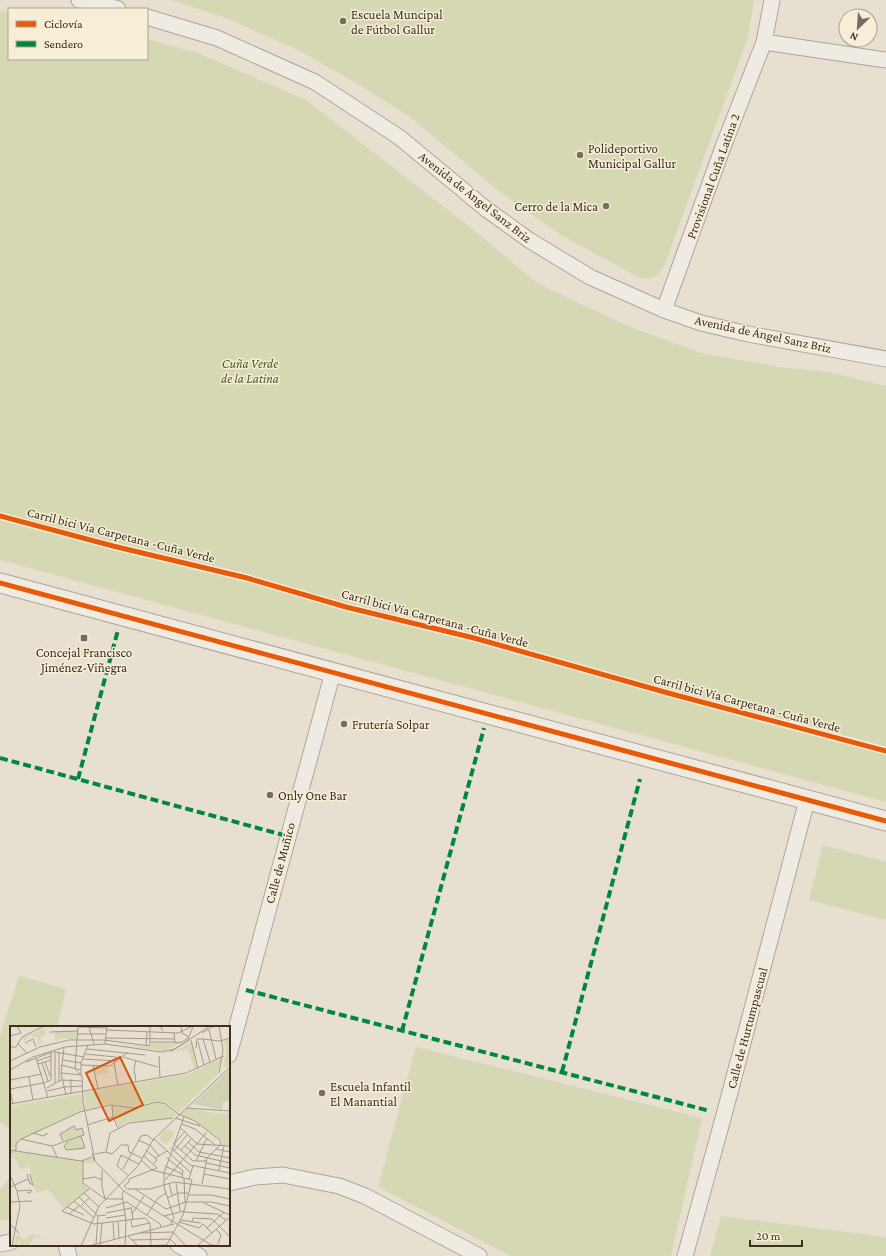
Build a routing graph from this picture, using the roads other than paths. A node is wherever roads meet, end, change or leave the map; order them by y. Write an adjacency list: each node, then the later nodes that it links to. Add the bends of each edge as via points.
1 (79, 0): 3 (street)
2 (772, 0): 5 (street, Provisional Cuña Latina 2)
3 (115, 8)
4 (148, 18): 7 (street, Avenida de Ángel Sanz Briz, via 217,38 315,82 399,137 486,209 529,240 590,277)
5 (764, 42): 6 (street); 7 (street, Provisional Cuña Latina 2)
6 (886, 60)
7 (664, 310): 8 (street, Avenida de Ángel Sanz Briz, via 701,323 748,334)
8 (886, 359)
9 (0, 583): 10 (street)
10 (333, 672): 11 (street); 13 (street, Calle de Muñico)
11 (807, 800): 12 (street); 22 (street, Calle de Hurtumpascual)
12 (886, 821)
13 (230, 1051)
14 (230, 1183): 21 (street, via 255,1177 283,1176 339,1186 365,1196)
15 (10, 1242): 16 (street)
16 (0, 1244)
17 (66, 1246): 19 (street)
18 (180, 1246): 20 (street)
19 (69, 1256)
20 (199, 1256)
21 (480, 1256)
22 (685, 1256)

